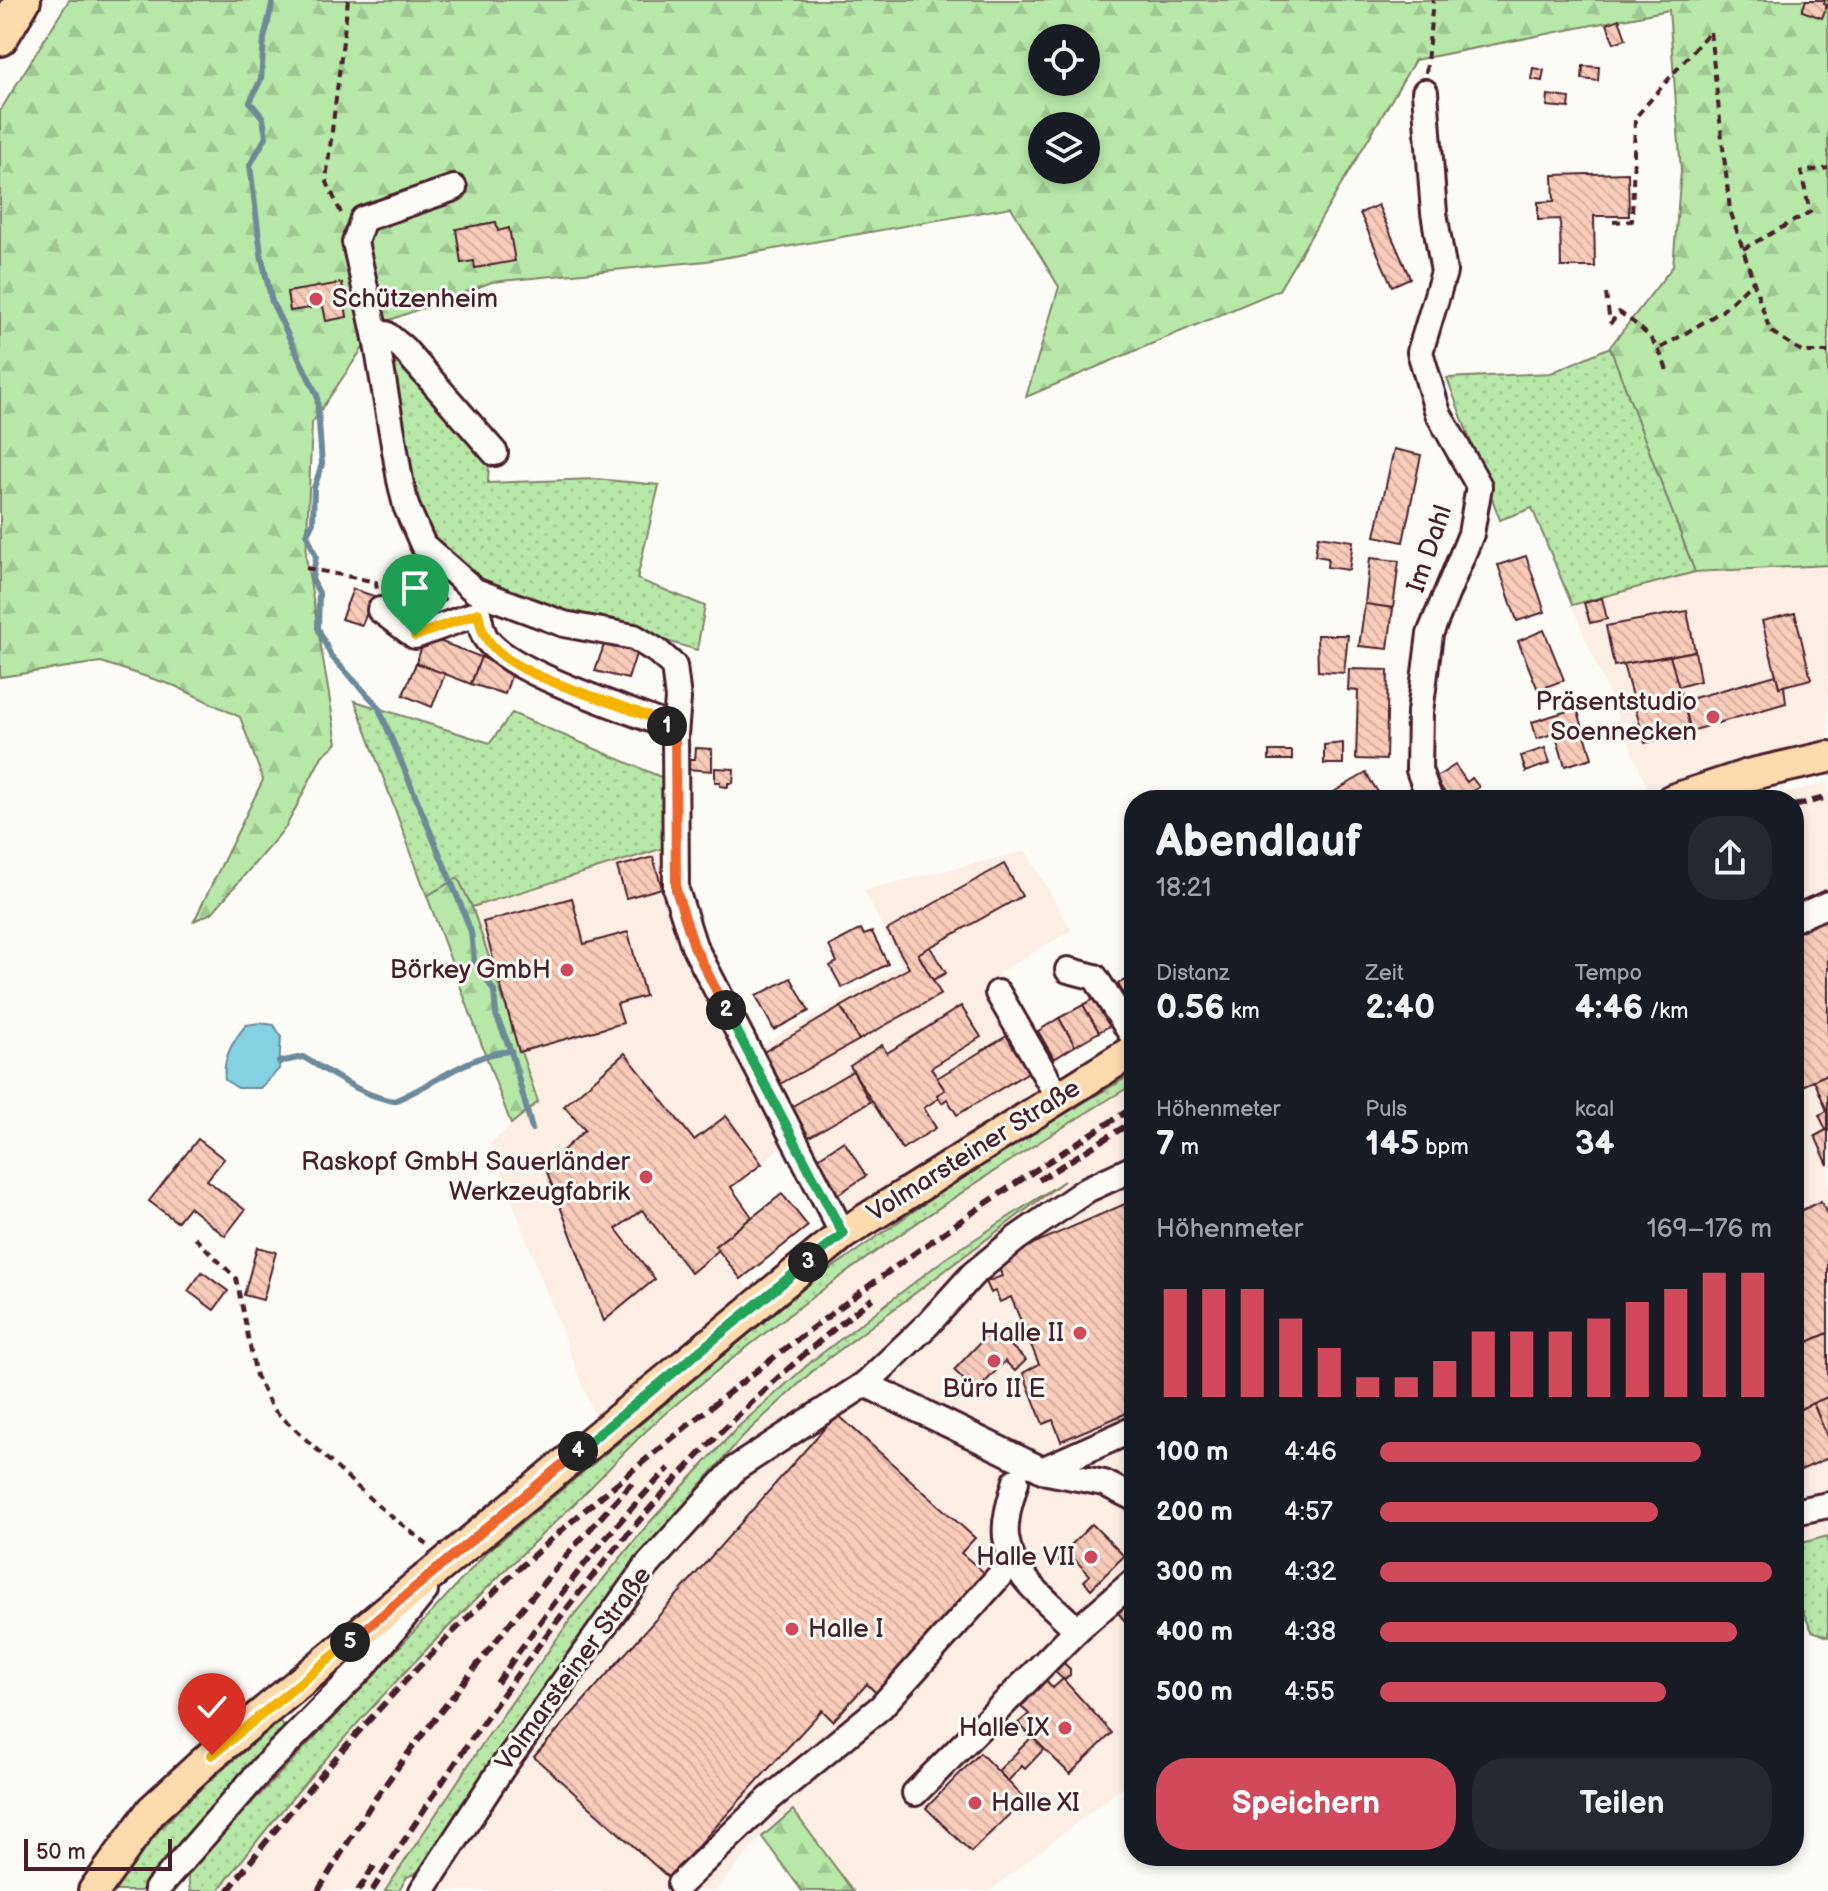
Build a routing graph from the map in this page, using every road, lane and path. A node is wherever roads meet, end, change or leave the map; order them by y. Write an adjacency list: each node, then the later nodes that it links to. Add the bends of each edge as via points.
1 (23, 0): 4 (highway)
2 (348, 0): 9 (path, via 326,180)
3 (1433, 0): 5 (path)
4 (0, 38)
5 (1425, 92): 22 (street, Im Dahl, via 1444,272 1420,352 1438,413 1479,486 1471,534 1430,634 1420,712 1419,770)
6 (1828, 168): 10 (path, via 1801,172 1810,212)
7 (454, 188): 9 (street, via 363,219)
8 (1613, 222): 10 (path, via 1632,221 1635,118 1710,31 1730,210)
9 (355, 242): 13 (street)
10 (1743, 249): 11 (path)
11 (1753, 281): 14 (path, via 1722,311); 15 (path, via 1770,331 1803,352)
12 (1606, 294): 14 (path, via 1610,324 1619,312)
13 (376, 338): 17 (street, via 386,334 403,348); 20 (street, via 400,480 423,545 475,591 564,624 634,637 657,651 674,666)
14 (1661, 348): 16 (path)
15 (1828, 352)
16 (1667, 371)
17 (495, 453)
18 (306, 568): 19 (path, via 376,582)
19 (380, 610): 20 (street, via 415,636 478,613 485,636 513,662 665,725)
20 (675, 735): 32 (street, via 676,890 694,946)
21 (1828, 757): 23 (main road)
22 (1426, 790)
23 (1702, 790)
24 (1828, 904): 25 (street)
25 (1804, 915)
26 (1068, 970): 28 (street, via 1095,977)
27 (998, 993): 30 (street)
28 (1124, 1022)
29 (1124, 1056): 30 (main road, Volmarsteiner Straße)
30 (1058, 1097): 32 (main road, Volmarsteiner Straße)
31 (1124, 1173): 34 (street, Volmarsteiner Straße, via 1088,1189 1017,1238 973,1274)
32 (843, 1234): 42 (main road, Volmarsteiner Straße)
33 (195, 1238): 42 (path, via 236,1278 256,1376 272,1408)
34 (865, 1384): 36 (street); 49 (street, Volmarsteiner Straße, via 736,1468 646,1567 502,1768)
35 (1124, 1433): 36 (street)
36 (1042, 1470): 38 (street, via 1104,1483)
37 (1016, 1481): 41 (street, via 1006,1535)
38 (1124, 1493)
39 (1828, 1505): 40 (street)
40 (1804, 1510)
41 (1013, 1561): 44 (street); 46 (street, via 881,1707 769,1799)
42 (447, 1562): 47 (street, Volmarsteiner Straße, via 365,1665 263,1768); 48 (main road, Volmarsteiner Straße, via 152,1810)
43 (1124, 1590): 44 (street)
44 (1077, 1630): 45 (street)
45 (915, 1793)
46 (680, 1884)
47 (157, 1890)
48 (94, 1891)
49 (422, 1891)

